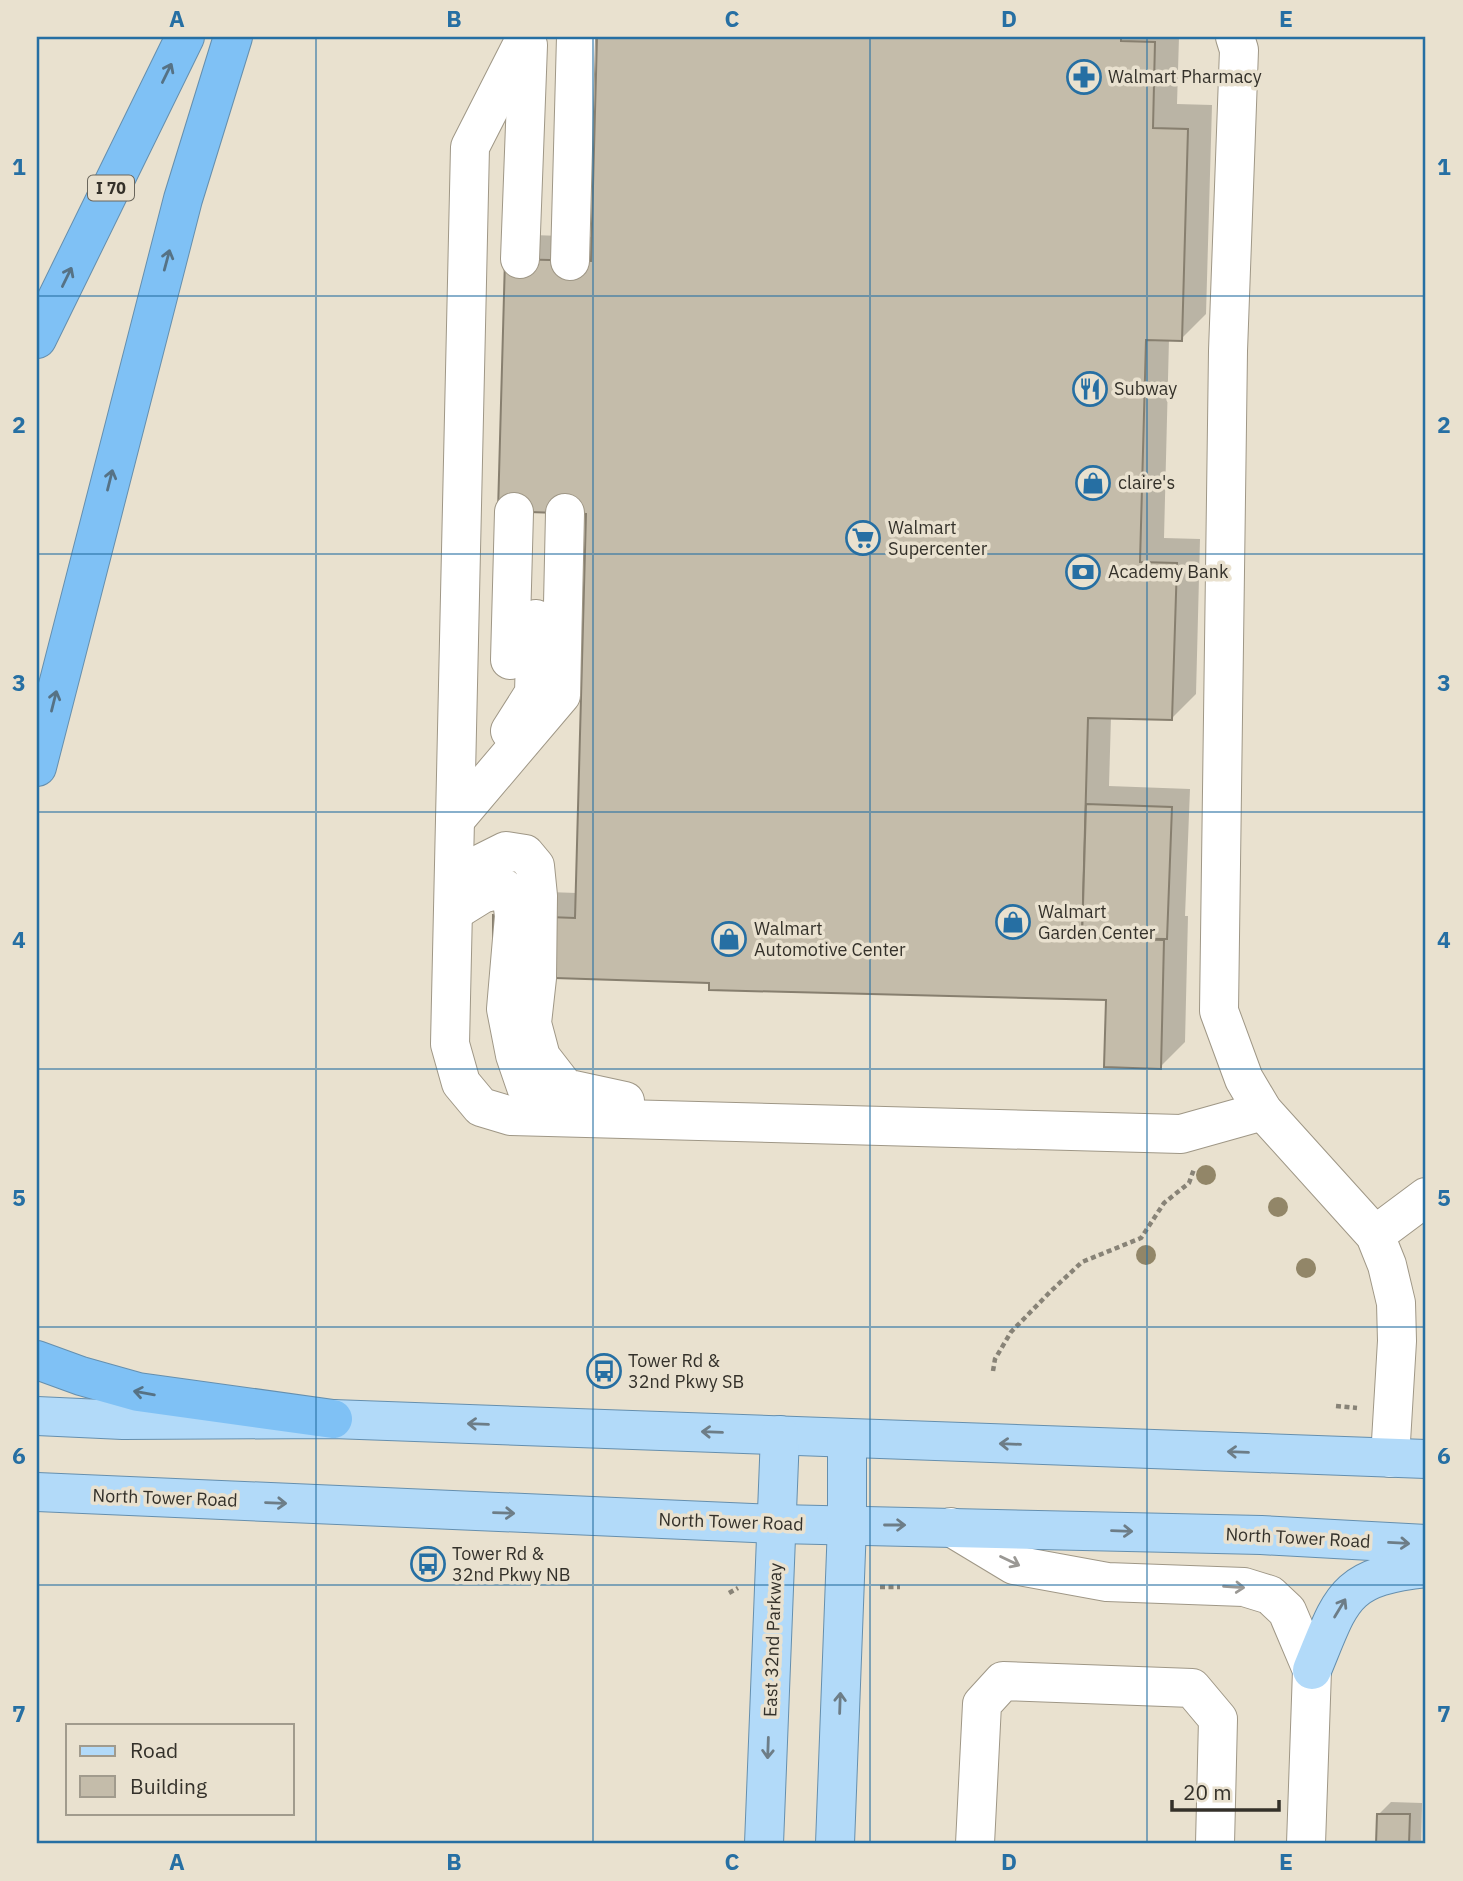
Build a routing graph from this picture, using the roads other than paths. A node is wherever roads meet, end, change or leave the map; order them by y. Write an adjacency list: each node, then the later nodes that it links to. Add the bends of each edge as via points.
1 (185, 37): 8 (highway, I 70, one-way to 1)
2 (233, 37): 9 (highway, one-way to 2, via 173,237)
3 (527, 37): 7 (lane); 10 (lane, via 470,147)
4 (551, 37): 7 (lane)
5 (576, 37): 7 (lane)
6 (1236, 37): 13 (lane, via 1219,1011 1244,1079)
7 (546, 260)
8 (37, 339)
9 (37, 767)
10 (455, 820): 10 (lane, via 561,695 540,512 509,692); 11 (lane)
11 (454, 858): 12 (lane); 15 (lane, via 472,836 504,827 531,832 557,860 564,907 554,1047 573,1066 619,1080)
12 (453, 912): 14 (lane, via 450,1044 461,1083 481,1107 511,1116); 14 (lane, via 482,894 504,888 512,900 506,1009 515,1055 526,1087); 15 (lane, via 482,863 506,851 525,854 536,866 537,978 532,1023 541,1057 565,1088)
13 (1262, 1111): 15 (lane, via 1181,1133); 17 (lane)
14 (572, 1118): 15 (lane)
15 (705, 1121)
16 (1426, 1197): 17 (lane)
17 (1376, 1235): 23 (lane, via 1395,1303)
18 (37, 1360): 20 (highway, one-way to 18, via 138,1392)
19 (37, 1416): 20 (main road)
20 (333, 1419): 21 (main road, one-way to 20)
21 (780, 1435): 22 (main road); 25 (main road, East 32nd Parkway)
22 (847, 1438): 23 (main road, one-way to 22); 26 (main road)
23 (1408, 1459)
24 (37, 1492): 25 (main road, North Tower Road, one-way to 25)
25 (778, 1524): 26 (main road, North Tower Road); 31 (main road, East 32nd Parkway, one-way to 31)
26 (847, 1525): 27 (main road, North Tower Road, one-way to 27); 32 (main road, one-way to 26)
27 (951, 1527): 28 (main road, North Tower Road, one-way to 28); 30 (lane, one-way to 30, via 1014,1565 1107,1582 1244,1587 1270,1595 1287,1611)
28 (1426, 1544)
29 (1426, 1568): 30 (main road, one-way to 29, via 1341,1602 1365,1581)
30 (1312, 1670): 35 (lane)
31 (764, 1844)
32 (835, 1844)
33 (975, 1844): 34 (lane, via 982,1704 1003,1681 1192,1688 1218,1719)
34 (1215, 1844)
35 (1306, 1844)

